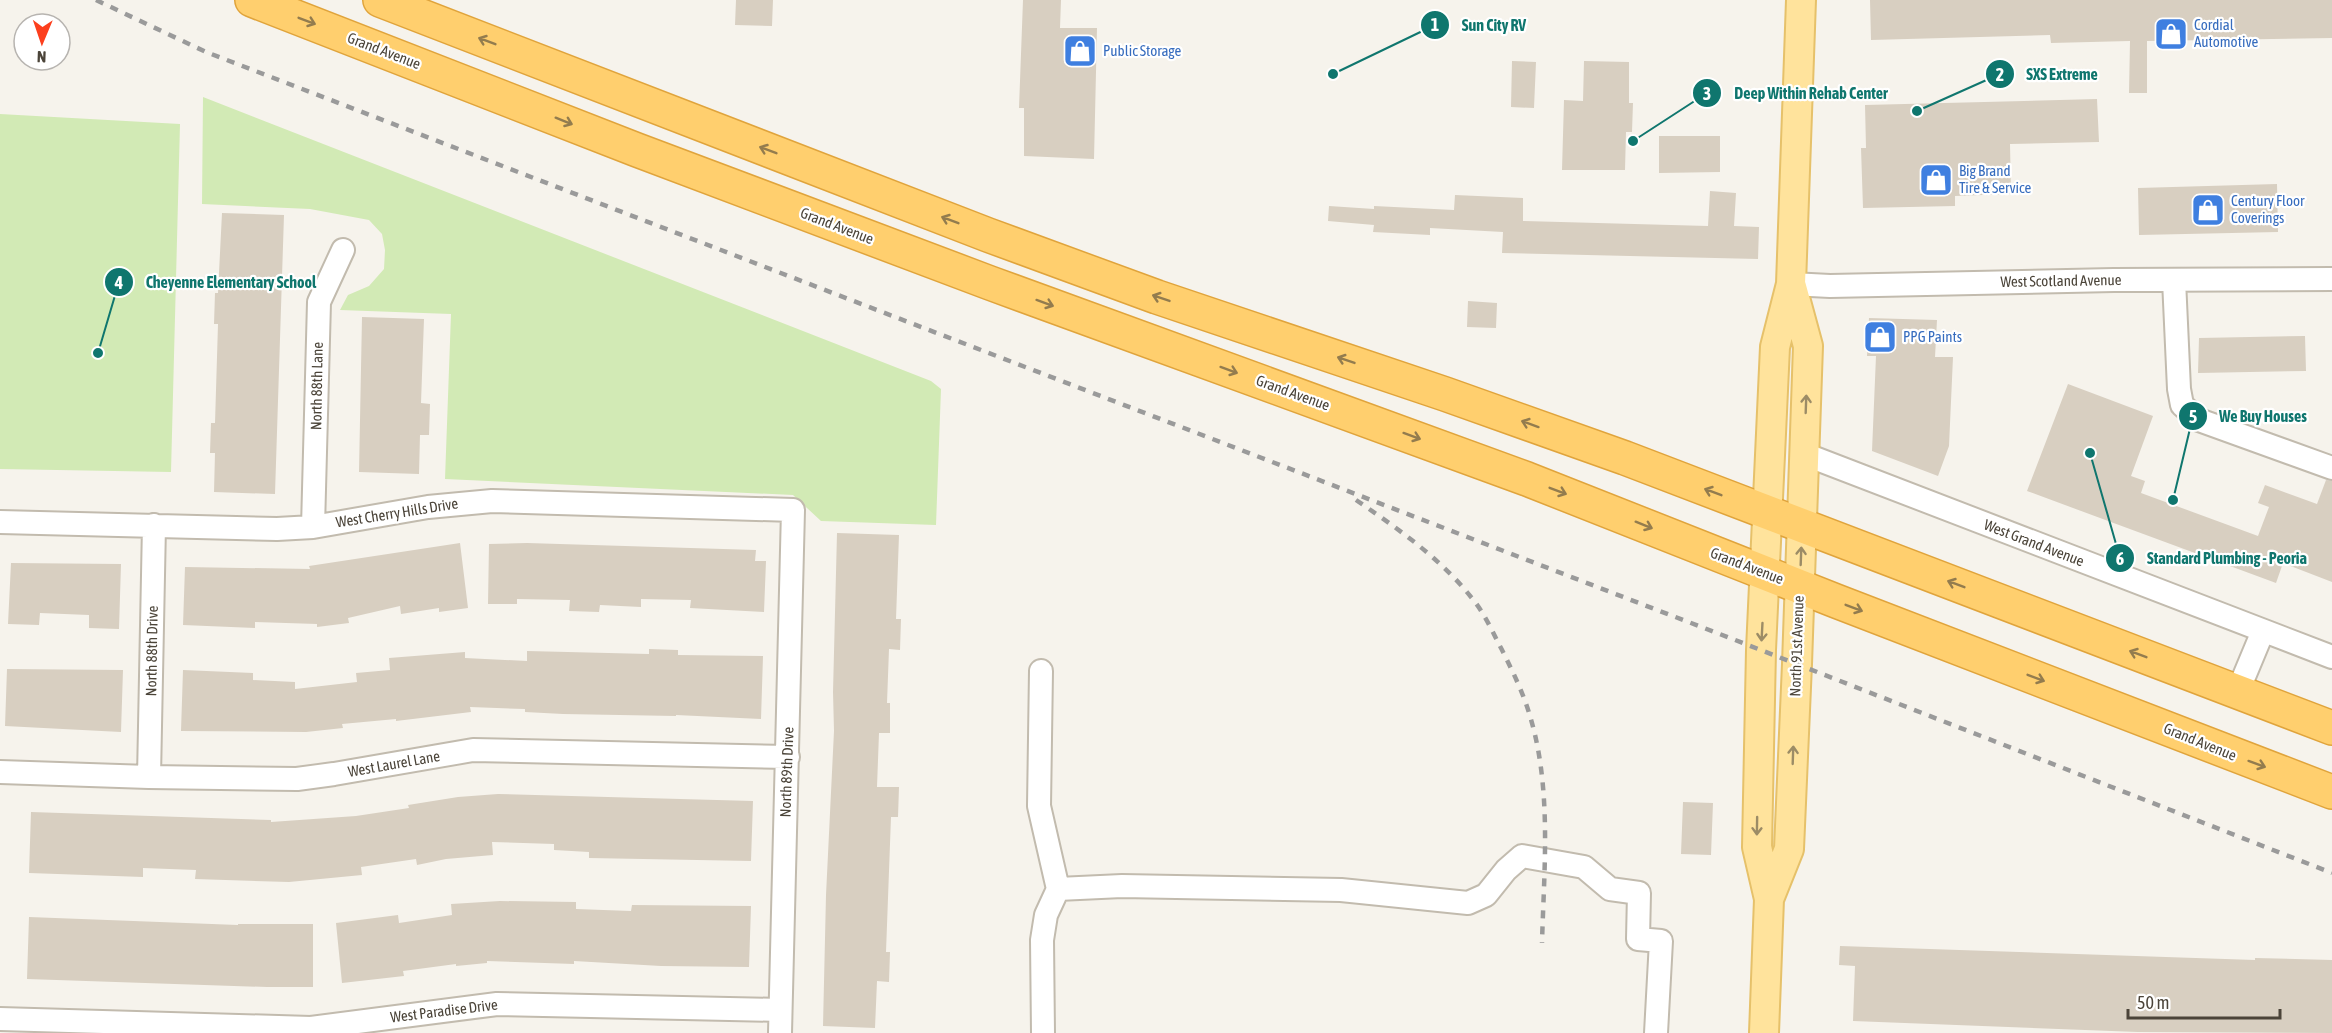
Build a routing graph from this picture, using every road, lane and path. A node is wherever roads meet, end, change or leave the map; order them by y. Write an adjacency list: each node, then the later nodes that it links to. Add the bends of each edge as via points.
1 (252, 0): 5 (highway, Grand Avenue, one-way to 5)
2 (380, 0): 4 (highway, one-way to 2)
3 (1801, 0): 11 (main road, North 91st Avenue)
4 (653, 105): 5 (highway); 6 (highway, one-way to 4)
5 (637, 150): 10 (highway, Grand Avenue)
6 (1005, 241): 10 (highway); 15 (highway, one-way to 6, via 1445,393 1157,297)
7 (343, 250): 19 (street, North 88th Lane, via 319,302)
8 (2332, 279): 9 (street, West Scotland Avenue)
9 (2174, 280): 11 (street, West Scotland Avenue); 13 (street, via 2182,405 2199,420)
10 (990, 283): 20 (highway, Grand Avenue, one-way to 20, via 1516,475)
11 (1791, 284): 12 (main road, North 91st Avenue, one-way to 11, via 1808,346); 15 (main road, North 91st Avenue, via 1775,347)
12 (1804, 454): 18 (main road, North 91st Avenue); 22 (street, West Grand Avenue)
13 (2332, 468)
14 (793, 510): 19 (street, West Cherry Hills Drive, via 492,501 428,507); 27 (street, North 89th Drive)
15 (1767, 513): 18 (highway); 20 (main road, North 91st Avenue)
16 (0, 522): 17 (street, West Cherry Hills Drive)
17 (154, 525): 19 (street, West Cherry Hills Drive); 29 (street, North 88th Drive)
18 (1802, 526): 21 (main road, North 91st Avenue, one-way to 18); 25 (highway, one-way to 18)
19 (313, 527)
20 (1764, 573): 21 (highway, Grand Avenue); 33 (main road, North 91st Avenue, one-way to 33, via 1757,847)
21 (1800, 587): 31 (highway, Grand Avenue, one-way to 31); 33 (main road, North 91st Avenue, one-way to 21, via 1789,849)
22 (2263, 631): 23 (street, West Grand Avenue); 25 (street)
23 (2332, 657)
24 (1041, 671): 32 (street, via 1040,806)
25 (2238, 691): 26 (highway)
26 (2332, 728)
27 (788, 757): 29 (street, West Laurel Lane, via 473,750 297,778); 34 (street, North 89th Drive)
28 (0, 772): 29 (street, West Laurel Lane); 30 (street)
29 (149, 777)
30 (0, 779)
31 (2332, 792)
32 (1058, 889): 37 (street, via 1046,915 1042,940); 38 (street, via 1122,886 1341,890 1468,903 1486,895 1522,856 1584,867 1610,889 1639,893 1638,939 1661,941)
33 (1769, 899): 39 (main road, North 91st Avenue)
34 (780, 1010): 35 (street, West Paradise Drive, via 497,1004 311,1028); 36 (street, North 89th Drive)
35 (0, 1019)
36 (780, 1033)
37 (1043, 1033)
38 (1656, 1033)
39 (1764, 1033)

